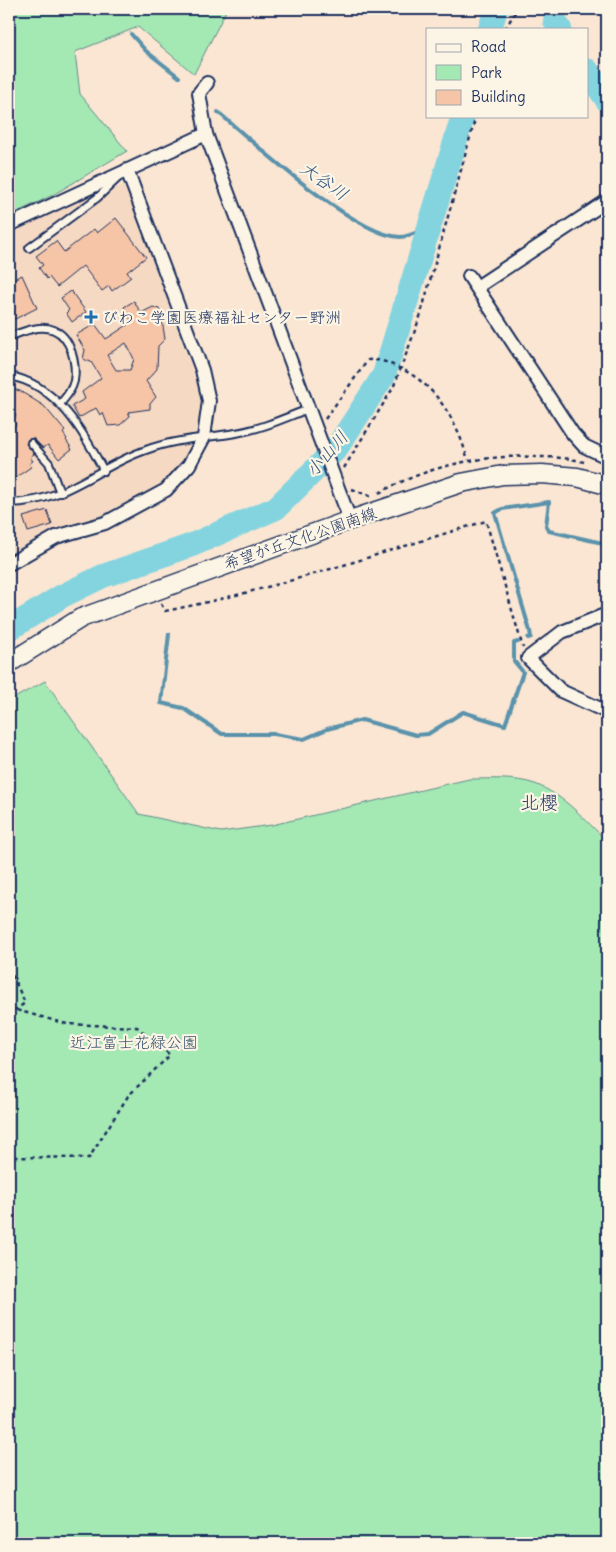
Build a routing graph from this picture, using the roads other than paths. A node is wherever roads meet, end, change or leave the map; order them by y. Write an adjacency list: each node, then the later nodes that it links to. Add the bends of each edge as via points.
1 (207, 83): 2 (street, via 199,93)
2 (206, 134): 3 (street); 12 (street)
3 (127, 170): 5 (street); 6 (lane, via 97,198); 13 (street, via 202,370 209,401)
4 (607, 201): 8 (street)
5 (9, 225)
6 (29, 248)
7 (470, 276): 8 (street)
8 (477, 287): 15 (street, via 573,434 584,446)
9 (9, 337): 11 (lane, via 41,329 53,329 63,336 75,366 71,387)
10 (9, 376): 11 (lane, via 20,377)
11 (60, 404): 16 (lane, via 87,439)
12 (308, 409): 13 (lane, via 263,427); 20 (street, via 322,446 337,470)
13 (204, 437): 16 (lane, via 144,450); 21 (street, via 189,465 166,490 105,523 56,537)
14 (31, 443): 18 (lane, via 49,463)
15 (607, 457)
16 (104, 471): 18 (lane)
17 (607, 485): 20 (main road, 希望が丘文化公園南線, via 577,477 503,475 461,483)
18 (60, 493): 19 (lane, via 44,499)
19 (9, 503)
20 (350, 520): 23 (main road, 希望が丘文化公園南線, via 81,618)
21 (9, 564)
22 (607, 614): 24 (street, via 562,632 528,658 561,691)
23 (9, 663)
24 (607, 712)

